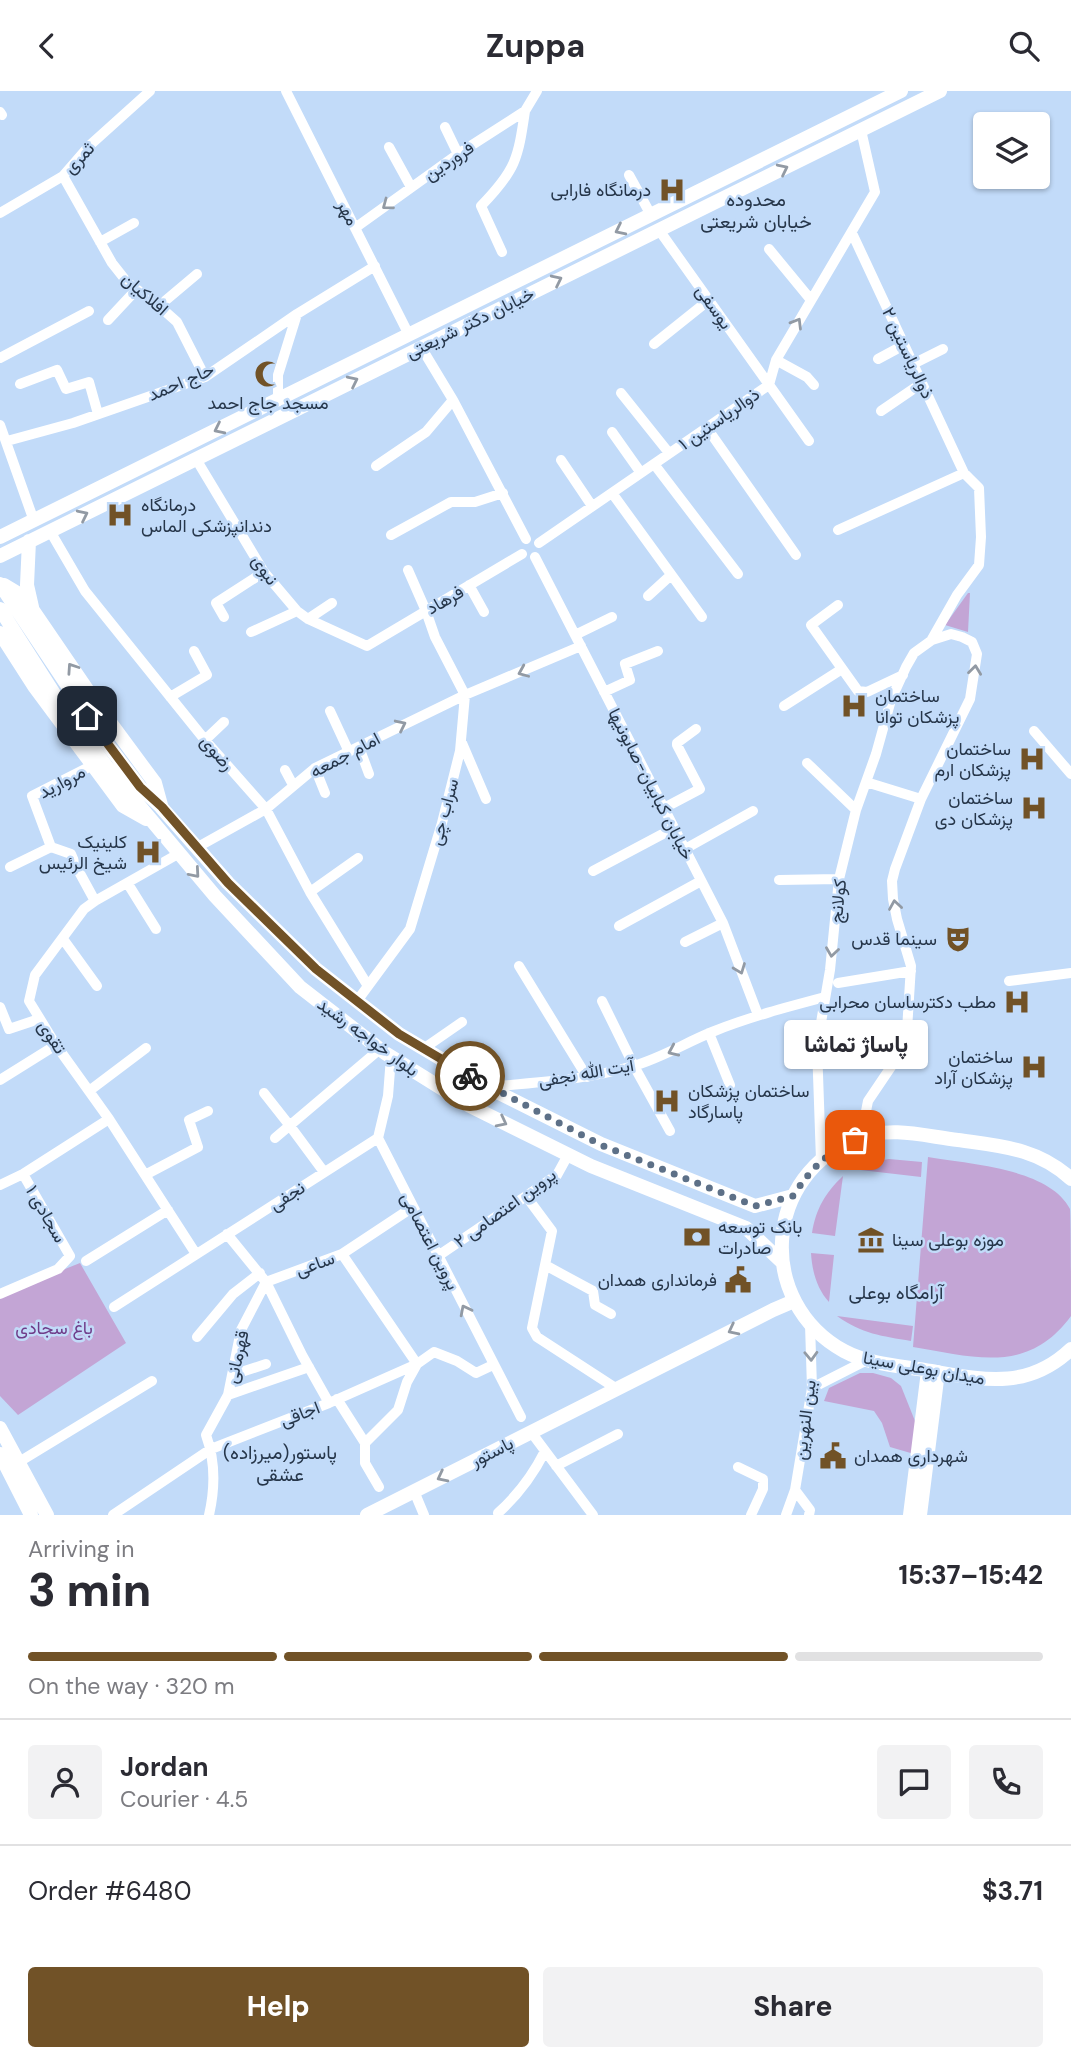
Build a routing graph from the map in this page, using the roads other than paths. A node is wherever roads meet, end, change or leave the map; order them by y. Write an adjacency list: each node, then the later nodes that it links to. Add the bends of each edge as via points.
1 (150, 91): 14 (street, ثمری)
2 (286, 91): 19 (street, مهر)
3 (537, 91): 6 (street, فروردین)
4 (901, 91): 8 (main road, خیابان دکتر شریعتی)
5 (940, 91): 9 (main road, خیابان دکتر شریعتی)
6 (525, 111): 12 (street, فروردین); 24 (street, via 514,166 481,206)
7 (445, 127): 12 (street)
8 (829, 127): 10 (main road); 17 (main road, خیابان دکتر شریعتی)
9 (861, 130): 10 (main road, خیابان دکتر شریعتی); 21 (street, ذوالریاستین ۱, via 875,192)
10 (837, 141): 20 (main road, خیابان دکتر شریعتی, one-way to 10)
11 (389, 147): 15 (street)
12 (458, 154): 15 (street, فروردین)
13 (629, 175): 17 (street)
14 (63, 176): 16 (street, ثمری); 22 (street, افلاکیان)
15 (411, 187): 19 (street, فروردین, one-way to 19)
16 (0, 213)
17 (651, 215): 34 (main road, خیابان دکتر شریعتی, one-way to 34)
18 (134, 223): 22 (street)
19 (355, 228): 25 (street, مهر)
20 (659, 230): 28 (street, یوسفی); 37 (main road, خیابان دکتر شریعتی, one-way to 20)
21 (852, 233): 29 (street, ذوالریاستین ۱); 36 (street, ذوالریاستین ۲)
22 (100, 242): 27 (street, افلاکیان)
23 (769, 249): 29 (street)
24 (502, 253)
25 (374, 266): 32 (street, حاج احمد); 34 (street, مهر)
26 (197, 274): 30 (street)
27 (136, 290): 30 (street, افلاکیان); 33 (street)
28 (709, 300): 35 (street); 46 (street, یوسفی)
29 (811, 300): 41 (street, ذوالریاستین ۱, one-way to 29)
30 (159, 306): 43 (street, افلاکیان, via 177,322)
31 (89, 311): 39 (street)
32 (297, 314): 43 (street, حاج احمد); 49 (street, via 278,375)
33 (108, 320)
34 (409, 335): 49 (main road, خیابان دکتر شریعتی)
35 (654, 344)
36 (904, 345): 40 (street); 42 (street, ذوالریاستین ۲)
37 (421, 347): 50 (street); 59 (main road, خیابان دکتر شریعتی, one-way to 37)
38 (943, 349): 42 (street)
39 (0, 358)
40 (878, 359)
41 (776, 360): 46 (street, ذوالریاستین ۱); 47 (street)
42 (913, 364): 44 (street, ذوالریاستین ۲)
43 (205, 376): 52 (street, حاج احمد)
44 (922, 383): 51 (street); 64 (street, ذوالریاستین ۲)
45 (20, 384): 52 (street, via 57,370 66,389 89,382)
46 (769, 385): 54 (street, ذوالریاستین ۱); 57 (street, یوسفی)
47 (814, 385)
48 (621, 393): 58 (street)
49 (278, 400): 68 (main road, خیابان دکتر شریعتی, one-way to 68)
50 (453, 400): 62 (street, via 426,432); 65 (street)
51 (881, 411)
52 (98, 414): 56 (street, حاج احمد)
53 (0, 425): 56 (street)
54 (707, 428): 58 (street, ذوالریاستین ۱); 79 (street)
55 (612, 432): 63 (street)
56 (7, 441): 68 (street)
57 (808, 441)
58 (669, 453): 61 (street, ذوالریاستین ۱)
59 (197, 459): 72 (main road, خیابان دکتر شریعتی, one-way to 59); 83 (street, نبوی)
60 (561, 460): 67 (street)
61 (654, 464): 63 (street, ذوالریاستین ۱); 84 (street)
62 (376, 466)
63 (641, 473): 66 (street, ذوالریاستین ۱)
64 (964, 473): 71 (street); 103 (street, via 979,488 979,565)
65 (503, 493): 73 (street, via 475,502 451,502); 75 (street)
66 (612, 493): 67 (street, ذوالریاستین ۱); 85 (street)
67 (592, 506): 77 (street, ذوالریاستین ۱)
68 (34, 521): 70 (main road, خیابان دکتر شریعتی)
69 (0, 524): 70 (main road)
70 (20, 527): 74 (main road, خیابان دکتر شریعتی)
71 (838, 530)
72 (50, 531): 76 (main road, خیابان دکتر شریعتی); 112 (street, رضوی, via 85,591)
73 (391, 535)
74 (0, 537)
75 (526, 539): 77 (street, via 535,538); 78 (street, via 521,544)
76 (29, 541): 80 (main road, خیابان دکتر شریعتی); 92 (main road, via 27,585)
77 (539, 543): 81 (street)
78 (522, 554): 81 (street); 87 (street, فرهاد)
79 (796, 555)
80 (0, 556)
81 (534, 557): 101 (street, خیابان کبابیان-صابونیها)
82 (408, 570): 94 (street)
83 (264, 572): 93 (street, نبوی); 96 (street, via 215,603)
84 (738, 573)
85 (671, 575): 88 (street); 98 (street)
86 (0, 585): 92 (main road, via 19,594); 129 (main road)
87 (469, 585): 94 (street, فرهاد); 95 (street)
88 (648, 596)
89 (332, 603): 99 (street)
90 (838, 605): 108 (street, via 811,625)
91 (0, 609): 129 (main road, via 67,714 106,766)
92 (33, 609): 133 (main road, one-way to 92, via 155,783)
93 (297, 611): 99 (street, نبوی); 100 (street)
94 (426, 611): 104 (street, فرهاد); 111 (street)
95 (484, 612)
96 (224, 617)
97 (612, 617): 101 (street)
98 (702, 617)
99 (308, 619): 104 (street, نبوی)
100 (251, 632)
101 (575, 635): 105 (street, خیابان کبابیان-صابونیها)
102 (1, 636): 122 (main road)
103 (932, 640): 109 (street, کولانج, via 914,653); 132 (street, one-way to 103, via 970,699 977,654 972,642 955,634)
104 (367, 646)
105 (581, 646): 110 (street, خیابان کبابیان-صابونیها); 111 (street, امام جمعه, one-way to 111)
106 (194, 651): 112 (street, via 207,675)
107 (658, 651): 110 (street, via 625,664 630,680)
108 (842, 669): 109 (street, via 862,693); 113 (street)
109 (904, 675): 127 (street, کولانج, via 891,701)
110 (604, 692): 134 (street, خیابان کبابیان-صابونیها)
111 (465, 695): 119 (street, سراب چی); 120 (street, امام جمعه, one-way to 111)
112 (170, 697): 118 (street, رضوی)
113 (784, 706)
114 (330, 711): 120 (street)
115 (224, 722): 118 (street)
116 (696, 729): 134 (street, via 677,745 700,789)
117 (1034, 731): 126 (street)
118 (205, 740): 135 (street, رضوی)
119 (461, 741): 131 (street); 164 (street, سراب چی, via 410,929)
120 (354, 750): 123 (street, امام جمعه); 125 (street)
121 (807, 763): 136 (street)
122 (93, 765): 138 (main road, via 123,806); 140 (street, مروارید, via 32,796)
123 (315, 768): 128 (street, امام جمعه); 130 (street)
124 (285, 769): 128 (street)
125 (369, 774)
126 (1071, 774)
127 (866, 782): 132 (street); 136 (street, کولانج)
128 (293, 785): 135 (street, امام جمعه)
129 (136, 792): 133 (main road); 138 (main road)
130 (325, 793)
131 (485, 799)
132 (921, 799): 159 (street, one-way to 132, via 892,881)
133 (162, 807): 141 (main road, بلوار خواجه رشید)
134 (664, 808): 139 (street, خیابان کبابیان-صابونیها)
135 (266, 809): 141 (street, امام جمعه); 151 (street, رضوی)
136 (856, 810): 147 (street, کولانج)
137 (753, 811): 142 (street)
138 (150, 821): 143 (main road, بلوار خواجه رشید)
139 (674, 828): 142 (street, خیابان کبابیان-صابونیها); 146 (street)
140 (51, 847): 145 (street); 152 (street, via 71,854)
141 (196, 848): 166 (main road, بلوار خواجه رشید, via 316,969)
142 (685, 849): 149 (street, خیابان کبابیان-صابونیها)
143 (178, 854): 150 (street, تقوی); 176 (main road, بلوار خواجه رشید, one-way to 176, via 300,986)
144 (358, 859): 151 (street)
145 (10, 867)
146 (593, 871)
147 (839, 879): 148 (street); 162 (street, کولانج, one-way to 162)
148 (779, 880)
149 (701, 881): 153 (street, خیابان کبابیان-صابونیها); 154 (street)
150 (128, 884): 152 (street, تقوی); 155 (street)
151 (310, 892): 164 (street, رضوی)
152 (95, 901): 156 (street, تقوی)
153 (723, 923): 157 (street); 169 (street, خیابان کبابیان-صابونیها, one-way to 169)
154 (619, 926)
155 (156, 929)
156 (63, 939): 163 (street); 170 (street, تقوی, via 35,975 29,1001)
157 (685, 942)
158 (519, 966): 178 (street)
159 (911, 971): 162 (street); 188 (street, via 907,1030 895,1061 868,1101)
160 (1071, 974): 161 (street)
161 (1009, 981)
162 (833, 983): 165 (street, کولانج)
163 (97, 986)
164 (368, 986): 166 (street, سراب چی)
165 (825, 997): 169 (street, آیت الله نجفی); 192 (street, کولانج, via 817,1046)
166 (357, 1001): 175 (main road, بلوار خواجه رشید)
167 (602, 1001): 177 (street)
168 (0, 1007): 170 (street, via 9,1029)
169 (758, 1015): 172 (street, آیت الله نجفی)
170 (39, 1019): 173 (street, تقوی)
171 (462, 1022): 175 (street)
172 (709, 1033): 177 (street, آیت الله نجفی, one-way to 177); 180 (street)
173 (56, 1045): 179 (street); 182 (street, تقوی)
174 (146, 1048): 182 (street)
175 (423, 1049): 181 (main road, بلوار خواجه رشید)
176 (385, 1053): 186 (street); 190 (street, via 388,1096); 191 (main road, بلوار خواجه رشید, one-way to 191, via 470,1106)
177 (634, 1066): 178 (street, آیت الله نجفی); 187 (street)
178 (587, 1077): 181 (street, آیت الله نجفی)
179 (0, 1080)
180 (730, 1085)
181 (489, 1087): 193 (main road, بلوار خواجه رشید, via 601,1145)
182 (89, 1091): 185 (street, تقوی)
183 (264, 1093): 186 (street)
184 (208, 1111): 196 (street, via 189,1119 198,1147)
185 (109, 1119): 195 (street); 196 (street, تقوی)
186 (290, 1126): 189 (street); 194 (street)
187 (670, 1131)
188 (861, 1137): 192 (main road, میدان بوعلی سینا); 197 (main road, میدان بوعلی سینا, via 906,1131 995,1144 1044,1160)
189 (275, 1138)
190 (378, 1138): 194 (street, نجفی); 202 (street, پروین اعتصامی)
191 (568, 1155): 199 (main road, بلوار خواجه رشید); 200 (street, پروین اعتصامی ۲, via 557,1175)
192 (821, 1160): 201 (main road, میدان بوعلی سینا)
193 (665, 1171): 199 (main road); 201 (main road, بلوار خواجه رشید, via 755,1206)
194 (324, 1172): 204 (street, نجفی)
195 (23, 1174): 198 (street); 212 (street, سجادی ۱, via 70,1256 58,1269)
196 (145, 1175): 203 (street, تقوی)
197 (1071, 1179)
198 (0, 1185)
199 (656, 1192): 209 (main road, بلوار خواجه رشید, via 746,1228)
200 (526, 1196): 207 (street, پروین اعتصامی ۲); 210 (street, via 552,1231)
201 (793, 1196): 209 (main road, میدان بوعلی سینا, via 781,1240)
202 (413, 1207): 206 (street, ساعی); 207 (street, پروین اعتصامی)
203 (168, 1210): 205 (street, تقوی); 208 (street)
204 (227, 1234): 205 (street, نجفی); 211 (street)
205 (196, 1254): 214 (street, نجفی)
206 (342, 1254): 211 (street, ساعی); 221 (street)
207 (438, 1256): 222 (street, پروین اعتصامی, one-way to 207)
208 (86, 1261)
209 (782, 1262): 213 (main road, میدان بوعلی سینا)
210 (545, 1265): 215 (street, via 593,1291 595,1305); 228 (street, via 532,1328 537,1337)
211 (263, 1278): 217 (street, ساعی, via 233,1294); 223 (street); 225 (street, قهرمانی, via 241,1330)
212 (0, 1294)
213 (794, 1301): 216 (main road, میدان بوعلی سینا); 228 (main road, پاستور, one-way to 228)
214 (114, 1307)
215 (611, 1314)
216 (810, 1324): 219 (main road, میدان بوعلی سینا, via 826,1340); 227 (street, بین النهرین, one-way to 227)
217 (197, 1337)
218 (1071, 1349): 224 (main road, میدان بوعلی سینا, via 1029,1375 1006,1380)
219 (867, 1360): 224 (main road, میدان بوعلی سینا); 227 (street)
220 (266, 1364): 225 (street)
221 (417, 1364): 222 (street, اجاقی, via 434,1352 476,1373); 230 (street, اجاقی); 235 (street, via 398,1410)
222 (493, 1365): 231 (street, پروین اعتصامی)
223 (309, 1367): 229 (street); 230 (street)
224 (933, 1372): 256 (main road); 257 (main road)
225 (232, 1375): 229 (street, قهرمانی)
226 (152, 1381): 239 (street)
227 (812, 1388): 243 (street, بین النهرین)
228 (617, 1389): 233 (main road, پاستور)
229 (228, 1395): 236 (street, قهرمانی, via 206,1434)
230 (333, 1401): 235 (street); 236 (street, اجاقی)
231 (520, 1417)
232 (0, 1428): 239 (main road)
233 (531, 1432): 237 (street); 244 (main road, پاستور, one-way to 244)
234 (618, 1434): 240 (street)
235 (365, 1443): 242 (street, via 365,1463)
236 (211, 1448): 248 (street, اجاقی); 249 (street, قهرمانی, via 214,1493)
237 (545, 1451): 240 (street); 245 (street, via 533,1475)
238 (0, 1454): 246 (main road)
239 (19, 1462): 247 (main road)
240 (556, 1466): 252 (street)
241 (738, 1467): 253 (street, via 763,1479)
242 (379, 1487)
243 (795, 1490): 254 (street, بین النهرین); 255 (street)
244 (414, 1491): 250 (main road, پاستور); 251 (street)
245 (498, 1513)
246 (31, 1515)
247 (47, 1515)
248 (113, 1515)
249 (209, 1515)
250 (367, 1515)
251 (424, 1515)
252 (593, 1515)
253 (751, 1515)
254 (786, 1515)
255 (809, 1515)
256 (910, 1515)
257 (920, 1515)

